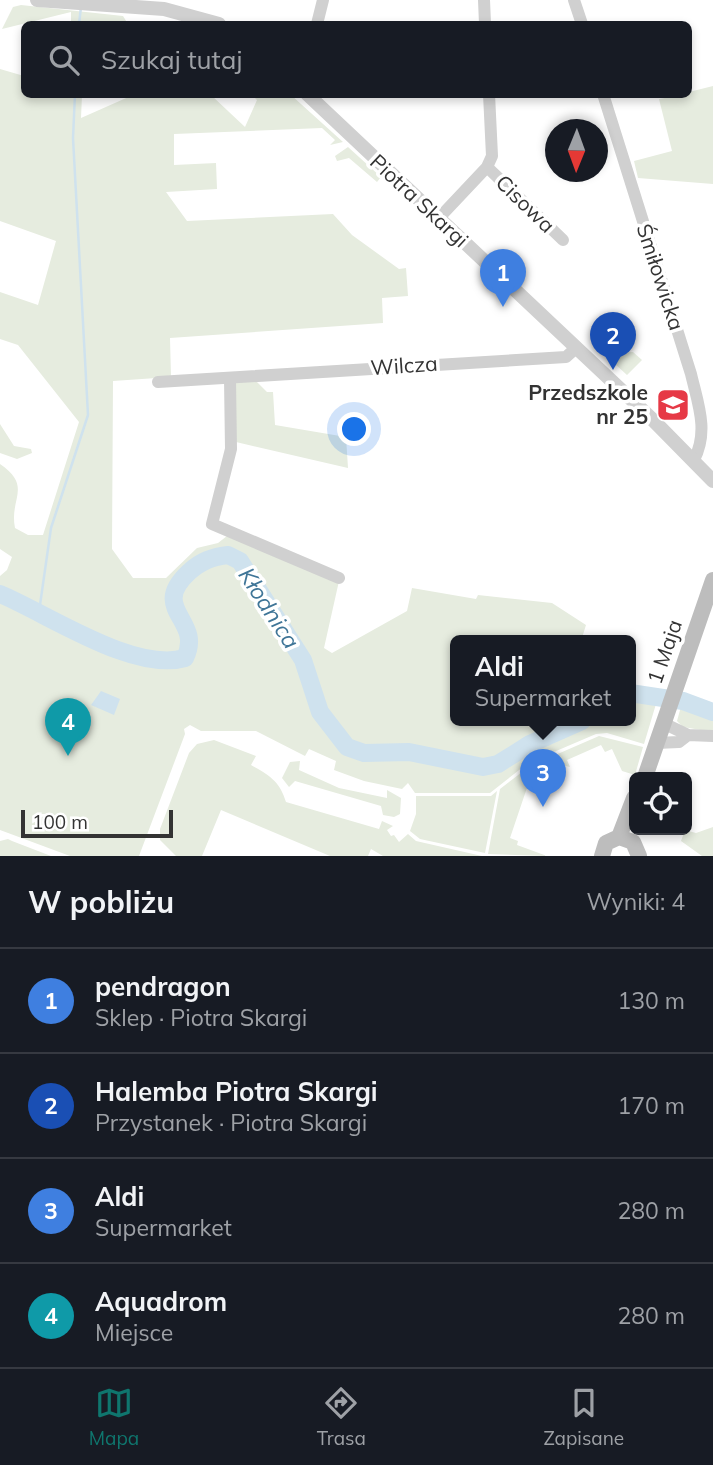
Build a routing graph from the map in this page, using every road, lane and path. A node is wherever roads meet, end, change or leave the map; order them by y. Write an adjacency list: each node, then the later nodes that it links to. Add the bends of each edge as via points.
1 (37, 0): 5 (street, via 164,9)
2 (323, 0): 6 (street)
3 (484, 0): 7 (street)
4 (574, 0): 8 (street)
5 (208, 21)
6 (318, 21)
7 (485, 21)
8 (581, 21)
9 (311, 98): 13 (street, Piotra Skargi)
10 (489, 98): 12 (street, via 492,156)
11 (604, 98): 18 (street, Śmiłowicka, via 691,374 702,419 702,445)
12 (487, 167): 13 (street); 14 (street, Cisowa)
13 (438, 219): 15 (street, Piotra Skargi)
14 (563, 240)
15 (576, 348): 16 (street, Wilcza, via 566,357); 18 (street, Piotra Skargi)
16 (230, 379): 17 (street, Wilcza); 20 (street, via 231,449 212,524)
17 (158, 382)
18 (694, 460): 19 (street, Piotra Skargi)
19 (713, 481)
20 (339, 578)
21 (713, 580): 22 (main road, 1 Maja)
22 (664, 720): 23 (street); 25 (main road, 1 Maja)
23 (688, 735): 24 (street); 25 (street, via 679,742)
24 (713, 736)
25 (656, 743): 26 (main road, 1 Maja)
26 (647, 772)
27 (631, 841): 28 (main road, via 606,843)
28 (601, 856)

